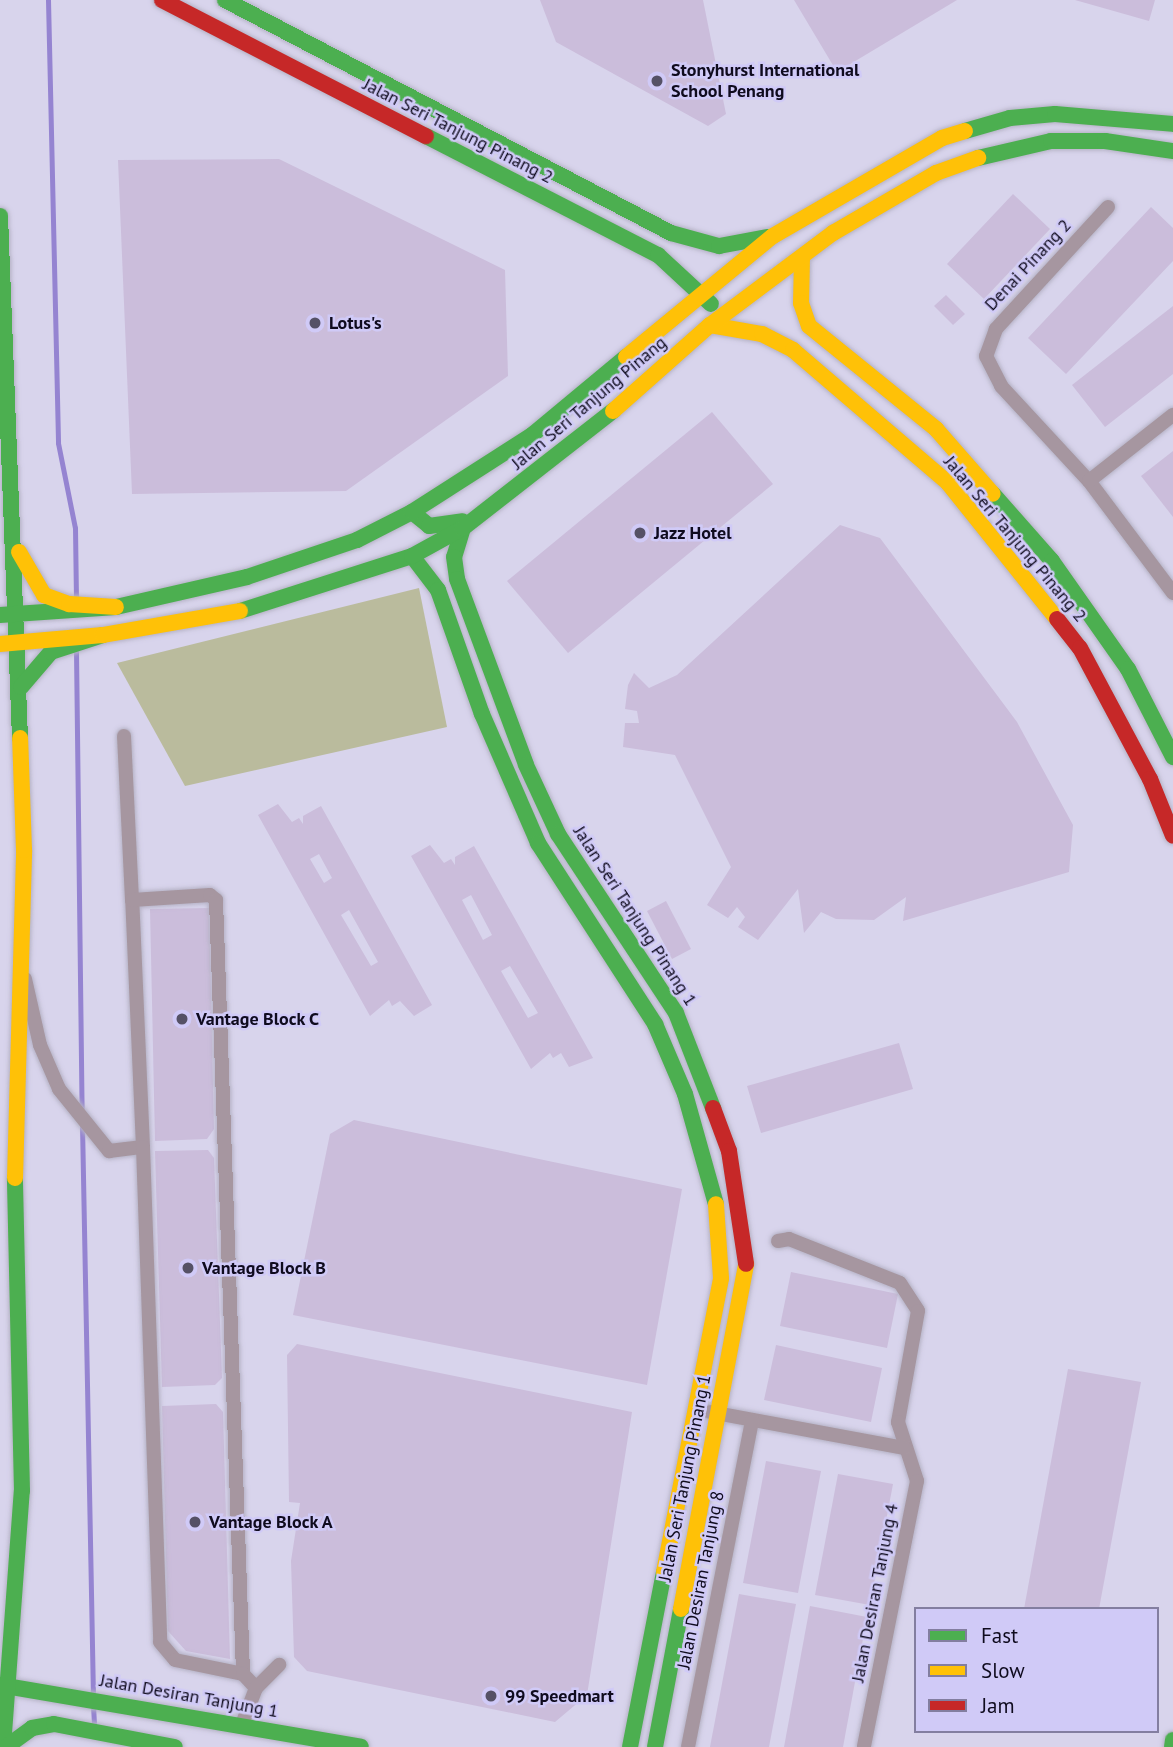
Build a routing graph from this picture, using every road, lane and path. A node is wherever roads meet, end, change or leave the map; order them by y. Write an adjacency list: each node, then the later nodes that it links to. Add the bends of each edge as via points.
1 (162, 0): 9 (street, Jalan Seri Tanjung Pinang 2, via 658,255)
2 (225, 0): 7 (street, Jalan Seri Tanjung Pinang 2, via 671,233 719,246)
3 (1173, 124): 7 (street, Jalan Seri Tanjung Pinang, via 1055,114 978,125 942,138)
4 (1173, 152): 8 (street, Jalan Seri Tanjung Pinang, via 1105,141 1010,147 936,173 861,214)
5 (1108, 207): 12 (street, Denai Pinang 2, via 996,329 986,356 1001,386)
6 (0, 216): 16 (street)
7 (773, 236): 9 (street, Jalan Seri Tanjung Pinang)
8 (802, 257): 10 (street, Jalan Seri Tanjung Pinang); 27 (street, Jalan Seri Tanjung Pinang 2, via 801,303 809,326 936,429 1052,561 1128,669)
9 (702, 294): 10 (street, Jalan Seri Tanjung Pinang 2); 13 (street, Jalan Seri Tanjung Pinang, via 531,435)
10 (716, 321): 14 (street, Jalan Seri Tanjung Pinang, via 570,448); 28 (street, Jalan Seri Tanjung Pinang 2, via 762,334 793,350 948,483 1080,648 1144,768)
11 (1173, 415): 12 (street)
12 (1089, 481): 18 (street)
13 (412, 512): 14 (street, via 429,526); 19 (street, Jalan Seri Tanjung Pinang, via 309,559 116,607)
14 (482, 515): 15 (street, Jalan Seri Tanjung Pinang)
15 (463, 528): 17 (street, Jalan Seri Tanjung Pinang); 30 (street, Jalan Seri Tanjung Pinang 1, via 454,557 457,579 526,765 558,834)
16 (16, 546): 19 (street, via 44,595); 20 (street)
17 (412, 556): 24 (street, Jalan Seri Tanjung Pinang, via 241,611); 31 (street, Jalan Seri Tanjung Pinang 1, via 438,590 482,714 538,843)
18 (1173, 593)
19 (92, 607): 20 (street)
20 (18, 614): 21 (street); 22 (street)
21 (0, 615)
22 (19, 643): 23 (street); 24 (street); 25 (street)
23 (0, 645)
24 (50, 646): 25 (street)
25 (21, 687): 32 (street)
26 (124, 736): 29 (street)
27 (1173, 757)
28 (1173, 836)
29 (132, 901): 33 (street); 40 (street, via 210,895 218,907)
30 (627, 936): 31 (street); 36 (street, Jalan Seri Tanjung Pinang 1, via 691,1046 738,1194 746,1268)
31 (609, 948): 35 (street, Jalan Seri Tanjung Pinang 1, via 655,1024 685,1094 715,1191 723,1260)
32 (21, 964): 33 (street, via 40,1045 59,1089 101,1145 118,1152); 41 (street, via 15,1118 22,1491)
33 (142, 1147): 40 (street, via 160,1642 176,1660)
34 (778, 1241): 38 (street, Jalan Desiran Tanjung 4, via 789,1240 900,1283 916,1305 898,1422)
35 (695, 1409): 36 (street); 48 (street, Jalan Seri Tanjung Pinang 1)
36 (716, 1413): 37 (street); 49 (street, Jalan Seri Tanjung Pinang 1)
37 (752, 1420): 38 (street); 50 (street, Jalan Desiran Tanjung 8)
38 (905, 1448): 51 (street, Jalan Desiran Tanjung 4, via 917,1481)
39 (279, 1665): 42 (street)
40 (243, 1674): 42 (street)
41 (5, 1685): 43 (street, Jalan Desiran Tanjung 1); 45 (street)
42 (257, 1688): 43 (street)
43 (242, 1724): 47 (street, Jalan Desiran Tanjung 1)
44 (1173, 1740): 52 (street)
45 (4, 1747): 46 (street, via 32,1728 54,1724)
46 (174, 1747)
47 (361, 1747)
48 (630, 1747)
49 (655, 1747)
50 (688, 1747)
51 (864, 1747)
52 (1172, 1747)

